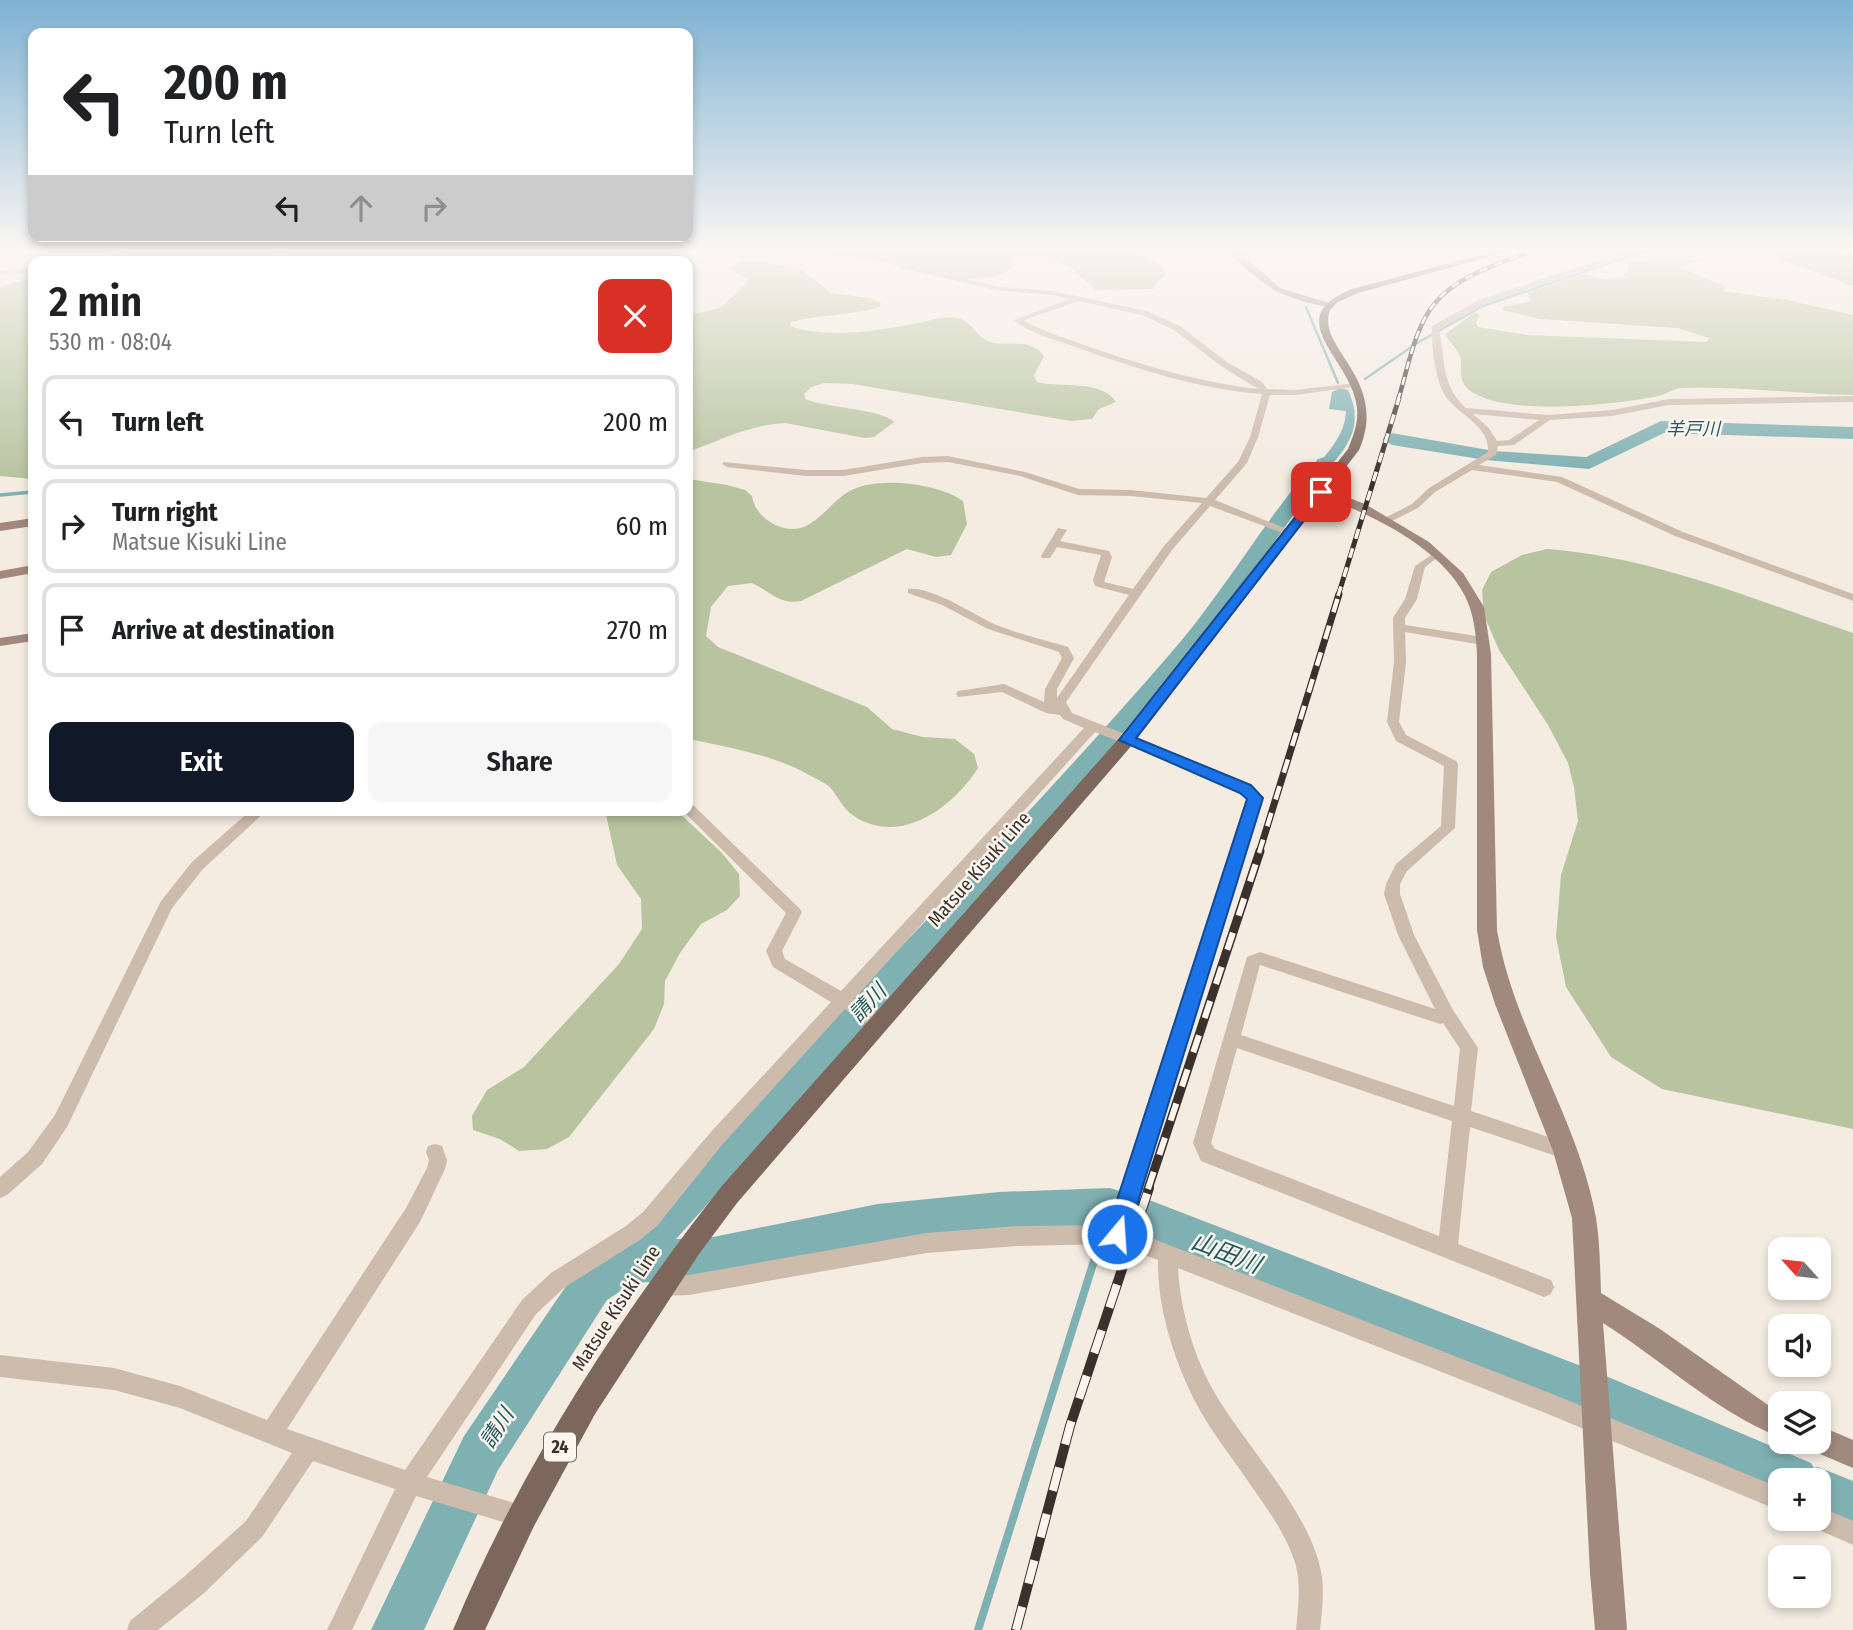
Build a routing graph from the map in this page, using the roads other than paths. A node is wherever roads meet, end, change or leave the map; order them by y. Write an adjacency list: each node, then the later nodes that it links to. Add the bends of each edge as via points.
1 (1027, 325): 6 (street, via 1176,377)
2 (1171, 325): 6 (street)
3 (1323, 325): 5 (main road, Matsue Kisuki Line / 24)
4 (1440, 325): 8 (street, via 1435,328 1446,390)
5 (1354, 385): 6 (street, via 1284,393); 13 (main road, Matsue Kisuki Line / 24, via 1364,407 1364,428)
6 (1263, 390): 14 (street, via 1247,454)
7 (1853, 399): 9 (street, via 1669,402)
8 (1462, 410): 9 (street); 10 (street)
9 (1548, 418): 10 (street, via 1511,443)
10 (1494, 444): 12 (street, via 1493,453)
11 (727, 464): 14 (street, via 843,473 948,459 1022,474 1078,492)
12 (1471, 467): 15 (street, via 1415,506); 27 (street, via 1559,479 1679,534)
13 (1321, 492): 15 (street, via 1349,501); 18 (main road, Matsue Kisuki Line / 24)
14 (1207, 502): 18 (street); 26 (street)
15 (1384, 521): 21 (street)
16 (28, 523): 17 (street)
17 (0, 527)
18 (1283, 529): 36 (main road, Matsue Kisuki Line / 24)
19 (1062, 530): 20 (street)
20 (1054, 543): 22 (street); 26 (street, via 1105,553 1099,584)
21 (1437, 555): 28 (street, via 1420,566 1411,599 1399,618); 30 (street, via 1469,590 1480,615)
22 (1046, 556)
23 (28, 570): 24 (street)
24 (0, 575)
25 (912, 591): 33 (street, via 992,627 1065,650 1068,658 1051,689)
26 (1134, 593): 34 (street, via 1063,696 1060,708)
27 (1853, 598)
28 (1400, 628): 30 (street); 40 (street, via 1393,709 1396,731 1407,742 1451,764 1448,828 1401,868 1392,894 1406,935)
29 (28, 638): 31 (street)
30 (1483, 641): 44 (street, via 1484,892 1493,967)
31 (0, 642)
32 (962, 694): 33 (street, via 1004,688)
33 (1050, 710): 34 (street)
34 (1067, 716): 35 (street)
35 (1092, 727): 36 (street); 39 (street)
36 (1127, 740): 41 (main road, Matsue Kisuki Line / 24); 47 (street, via 1246,789 1256,798)
37 (693, 813): 39 (street, via 794,912 774,951 779,964)
38 (252, 816): 46 (street, via 180,883 61,1121 34,1158)
39 (844, 1001): 41 (street); 60 (street, via 650,1219 536,1299)
40 (1447, 1015): 42 (street, via 1440,1017 1260,958 1253,961); 43 (street, via 1469,1048)
41 (874, 1019): 50 (main road, Matsue Kisuki Line / 24)
42 (1232, 1039): 43 (street); 48 (street, via 1202,1143 1208,1156)
43 (1462, 1116): 44 (street); 48 (street)
44 (1566, 1151): 52 (street, via 1584,1218)
45 (435, 1152): 56 (street, via 436,1169 413,1215)
46 (0, 1189)
47 (1119, 1228): 49 (street); 50 (street, via 926,1243 689,1284)
48 (1448, 1247): 51 (street)
49 (1168, 1253): 54 (street); 68 (street, via 1173,1301 1193,1371 1209,1404 1291,1528 1307,1562 1311,1581)
50 (664, 1280): 62 (main road, Matsue Kisuki Line / 24, via 591,1395)
51 (1544, 1287)
52 (1591, 1301): 54 (street); 55 (street)
53 (0, 1366): 56 (street, via 114,1379 180,1397)
54 (1596, 1404): 61 (street); 69 (street)
55 (1768, 1418)
56 (271, 1434): 58 (street)
57 (1831, 1445): 59 (street)
58 (308, 1448): 60 (street); 65 (street, via 254,1529)
59 (1853, 1454)
60 (416, 1485): 62 (street); 66 (street)
61 (1768, 1494)
62 (523, 1516): 67 (main road, Matsue Kisuki Line / 24)
63 (1831, 1524): 64 (street)
64 (1853, 1533)
65 (139, 1630)
66 (339, 1630)
67 (469, 1630)
68 (1308, 1630)
69 (1611, 1630)

